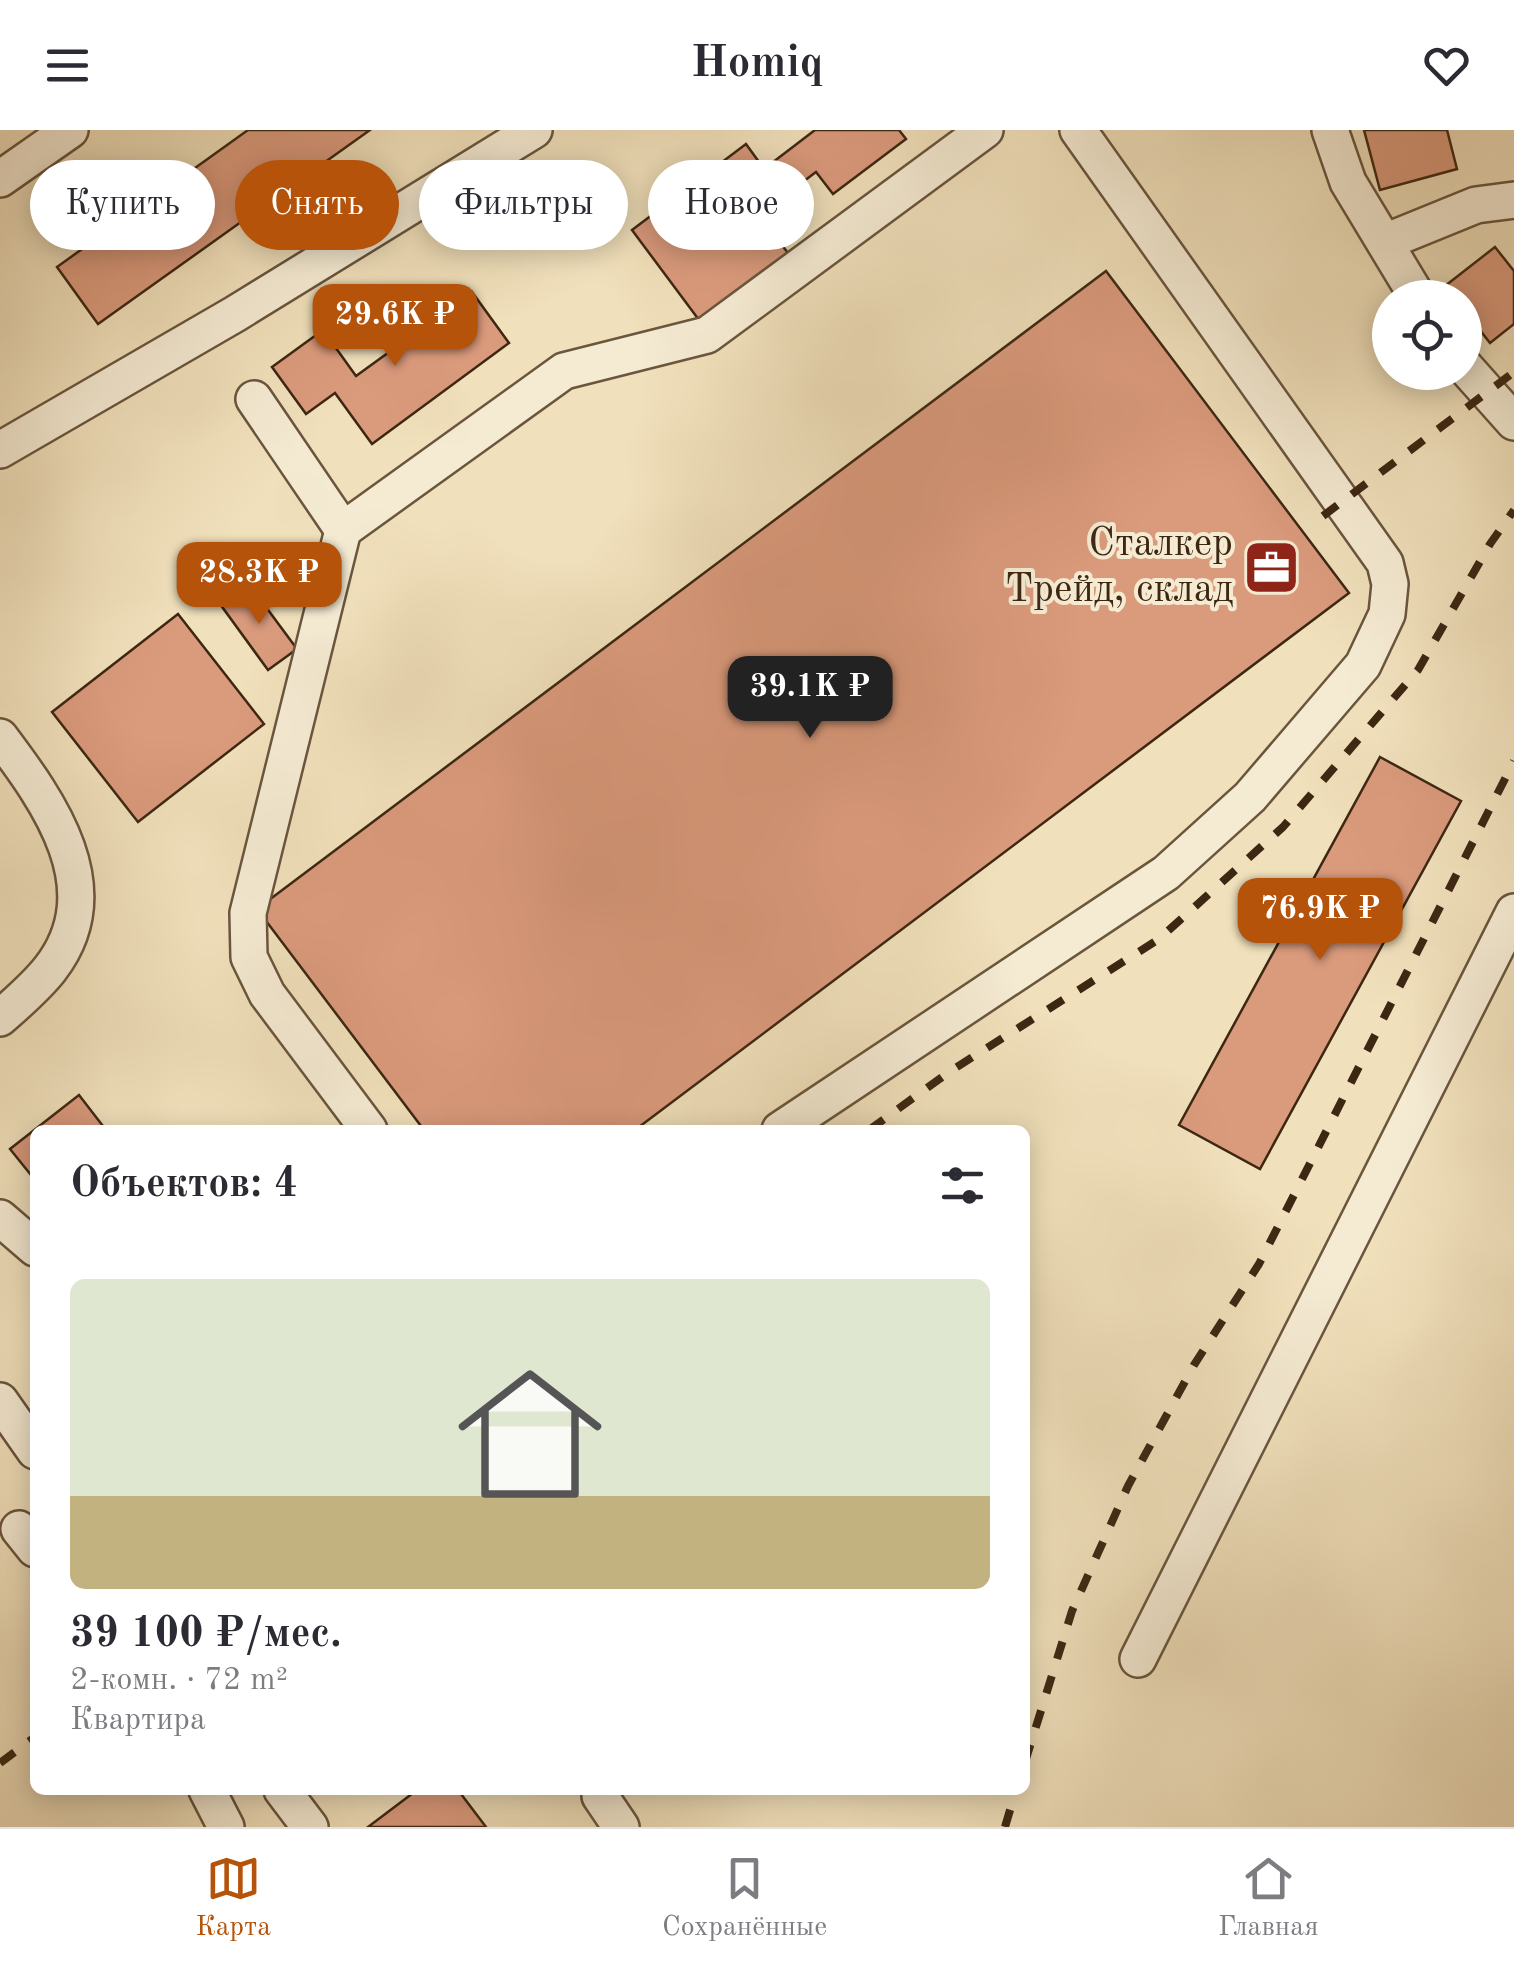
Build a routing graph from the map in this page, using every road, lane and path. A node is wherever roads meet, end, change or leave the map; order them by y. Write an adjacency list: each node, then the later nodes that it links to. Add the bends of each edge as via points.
1 (70, 130): 6 (street)
2 (534, 130): 13 (street)
3 (985, 130): 14 (street, via 707,335 564,370)
4 (1078, 130): 19 (street, via 1385,563 1387,614 1363,665 1304,737 1250,797 1166,872)
5 (1330, 130): 8 (street, via 1348,182)
6 (0, 179)
7 (1514, 200): 8 (street, via 1476,205)
8 (1385, 242): 9 (street)
9 (1407, 280)
10 (1482, 385): 12 (street)
11 (254, 399): 14 (street)
12 (1514, 422)
13 (0, 450)
14 (343, 530): 18 (street, via 248,913 249,956 268,994)
15 (0, 737): 17 (street, via 65,836 76,882 71,926 52,967)
16 (1514, 912): 24 (street)
17 (0, 1018)
18 (365, 1125)
19 (787, 1125)
20 (0, 1218): 21 (street)
21 (30, 1244)
22 (0, 1401): 23 (street)
23 (30, 1444)
24 (1138, 1658)
25 (210, 1795): 28 (street)
26 (286, 1795): 29 (street)
27 (600, 1795): 30 (street)
28 (226, 1827)
29 (310, 1827)
30 (621, 1827)

